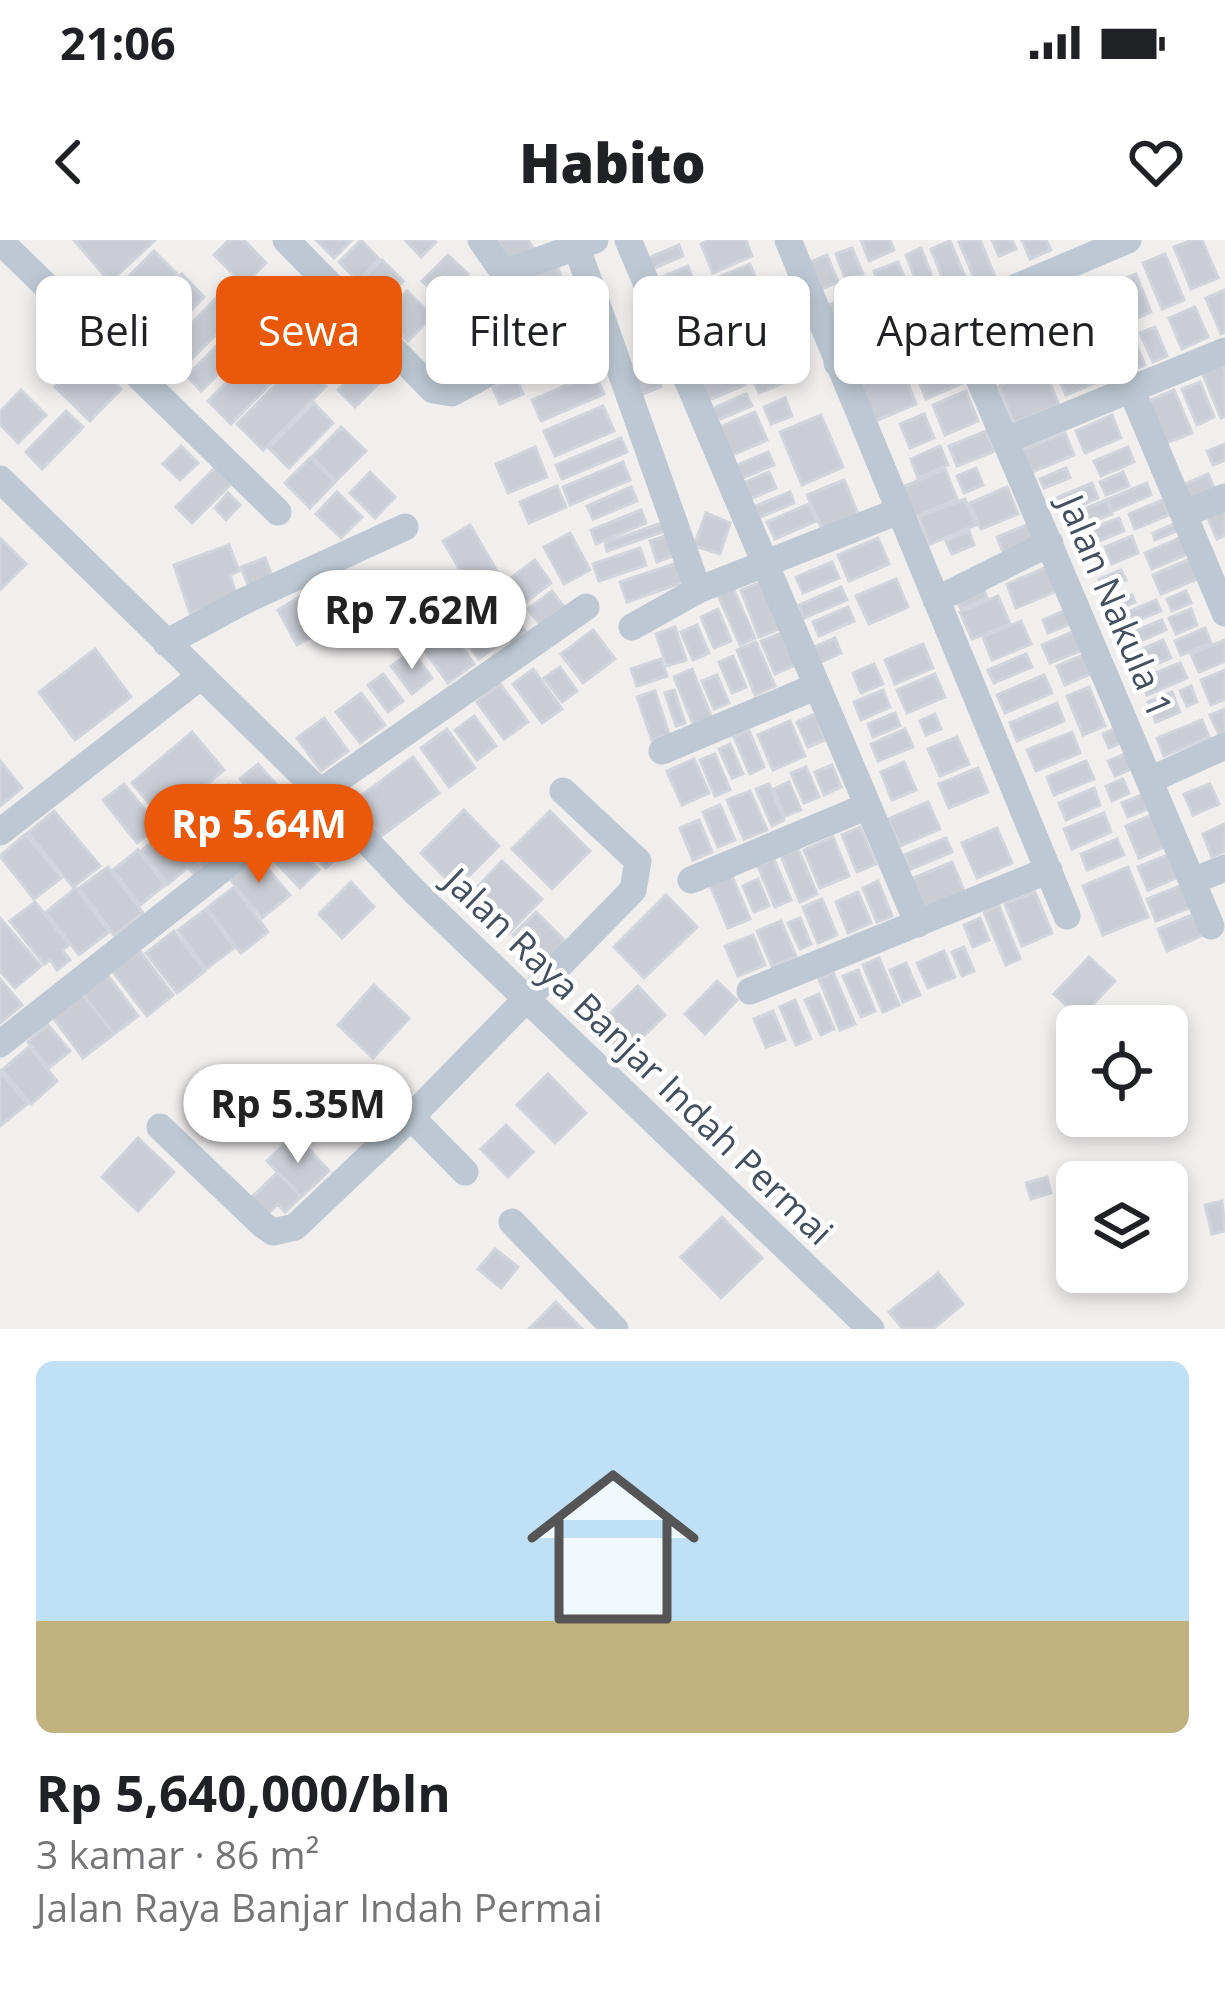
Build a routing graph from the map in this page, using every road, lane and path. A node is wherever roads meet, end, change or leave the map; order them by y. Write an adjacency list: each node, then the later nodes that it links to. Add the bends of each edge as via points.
1 (286, 240): 8 (street, via 443,393 503,360)
2 (481, 240): 8 (street)
3 (628, 240): 23 (street)
4 (788, 240): 11 (street)
5 (1128, 240): 9 (street)
6 (0, 241): 19 (street)
7 (586, 244): 8 (street); 24 (street)
8 (504, 273)
9 (1044, 276)
10 (1225, 351): 14 (street)
11 (834, 355)
12 (846, 384): 18 (street)
13 (982, 384): 15 (street, Jalan Nakula 1)
14 (1131, 389): 15 (street); 20 (street)
15 (1007, 440): 22 (street, Jalan Nakula 1)
16 (0, 479): 29 (street, Jalan Raya Banjar Indah Permai)
17 (1225, 497): 20 (street)
18 (899, 511): 23 (street); 25 (street)
19 (278, 512)
20 (1185, 514): 27 (street)
21 (405, 527): 29 (street)
22 (1050, 544): 25 (street); 34 (street, Jalan Nakula 1)
23 (763, 563): 24 (street); 31 (street)
24 (698, 590): 28 (street)
25 (936, 600): 40 (street)
26 (586, 607): 36 (street)
27 (1225, 613)
28 (632, 627)
29 (166, 643): 30 (street, Jalan Raya Banjar Indah Permai)
30 (201, 676): 36 (street, Jalan Raya Banjar Indah Permai); 38 (street)
31 (817, 686): 33 (street); 37 (street)
32 (1225, 746): 34 (street)
33 (662, 751)
34 (1150, 780): 42 (street, Jalan Nakula 1)
35 (563, 791): 47 (street, via 638,861 638,873 633,890)
36 (320, 792): 47 (street, Jalan Raya Banjar Indah Permai); 48 (street)
37 (865, 807): 41 (street); 44 (street)
38 (0, 832)
39 (1225, 868): 42 (street)
40 (1048, 870): 43 (street); 44 (street)
41 (691, 880)
42 (1193, 881): 45 (street, Jalan Nakula 1)
43 (1067, 916)
44 (917, 923): 46 (street)
45 (1211, 926)
46 (750, 991)
47 (527, 997): 49 (street); 54 (street, Jalan Raya Banjar Indah Permai)
48 (0, 1044)
49 (411, 1117): 50 (street, via 281,1232 263,1225); 51 (street)
50 (160, 1127)
51 (464, 1172)
52 (512, 1222): 53 (street)
53 (615, 1329)
54 (871, 1329)

